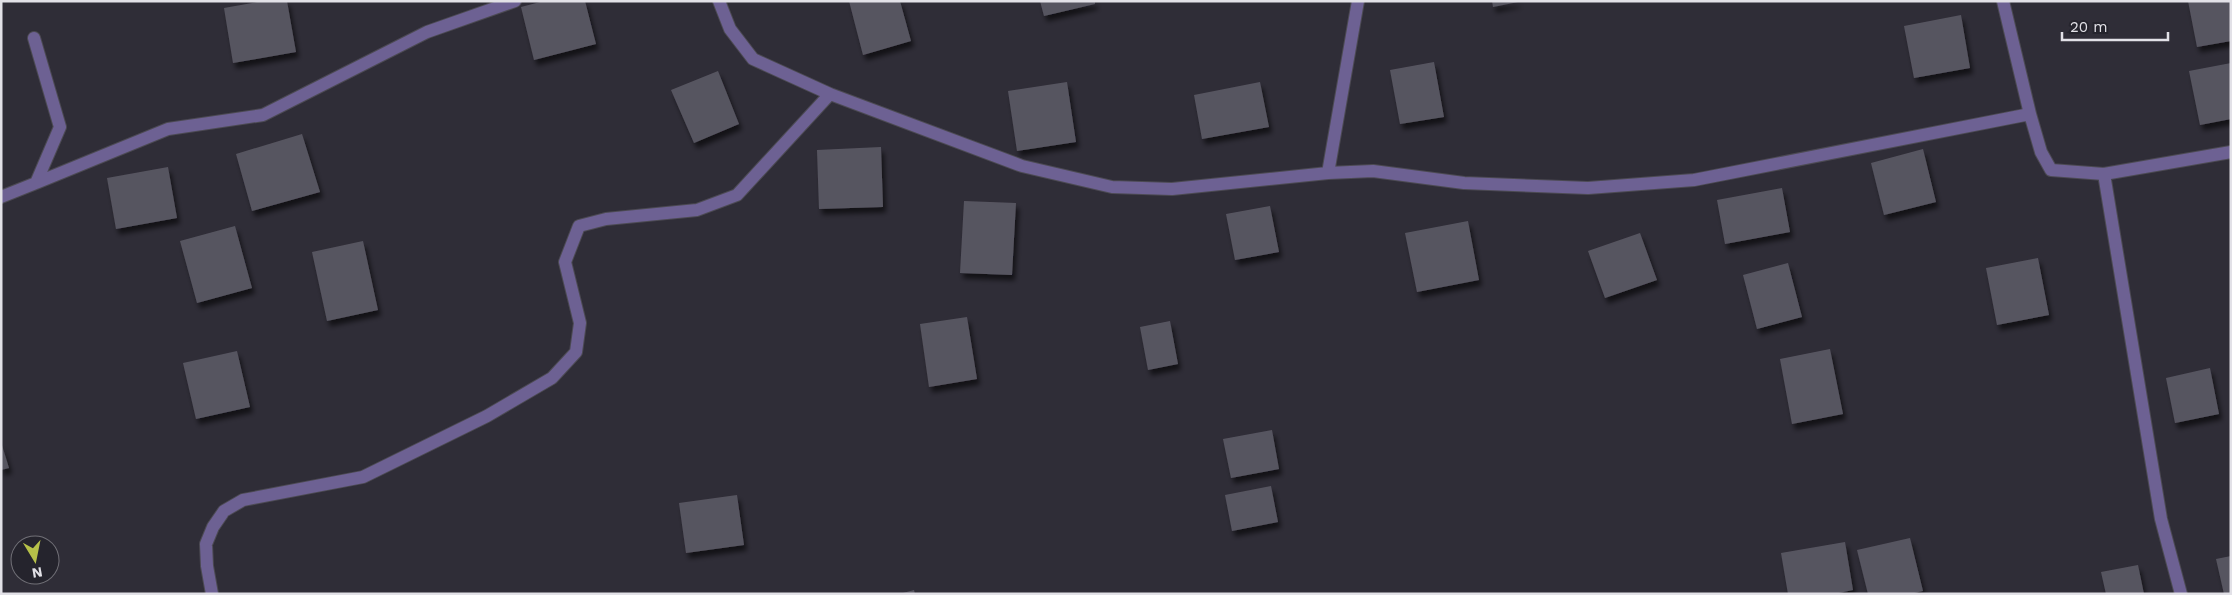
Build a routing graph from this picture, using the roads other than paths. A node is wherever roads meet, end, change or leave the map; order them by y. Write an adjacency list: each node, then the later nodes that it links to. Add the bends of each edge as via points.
1 (515, 1): 11 (street, via 427,32 263,115 168,129)
2 (719, 1): 6 (street, via 730,29 753,59)
3 (1358, 1): 9 (street)
4 (2003, 1): 7 (street)
5 (34, 38): 11 (street, via 60,127)
6 (830, 94): 9 (street, via 1022,166 1112,187 1172,189); 13 (street, via 737,195 697,210 606,218 579,226 565,262 580,323 576,352 552,378 487,416 363,477 243,500 224,511 206,544)
7 (2030, 114): 9 (street, via 1694,180 1588,188 1464,183 1374,171); 10 (street, via 2041,152 2051,170)
8 (2231, 152): 10 (street)
9 (1328, 173)
10 (2104, 174): 14 (street, via 2161,519)
11 (36, 183): 12 (street)
12 (1, 197)
13 (212, 594)
14 (2180, 594)

